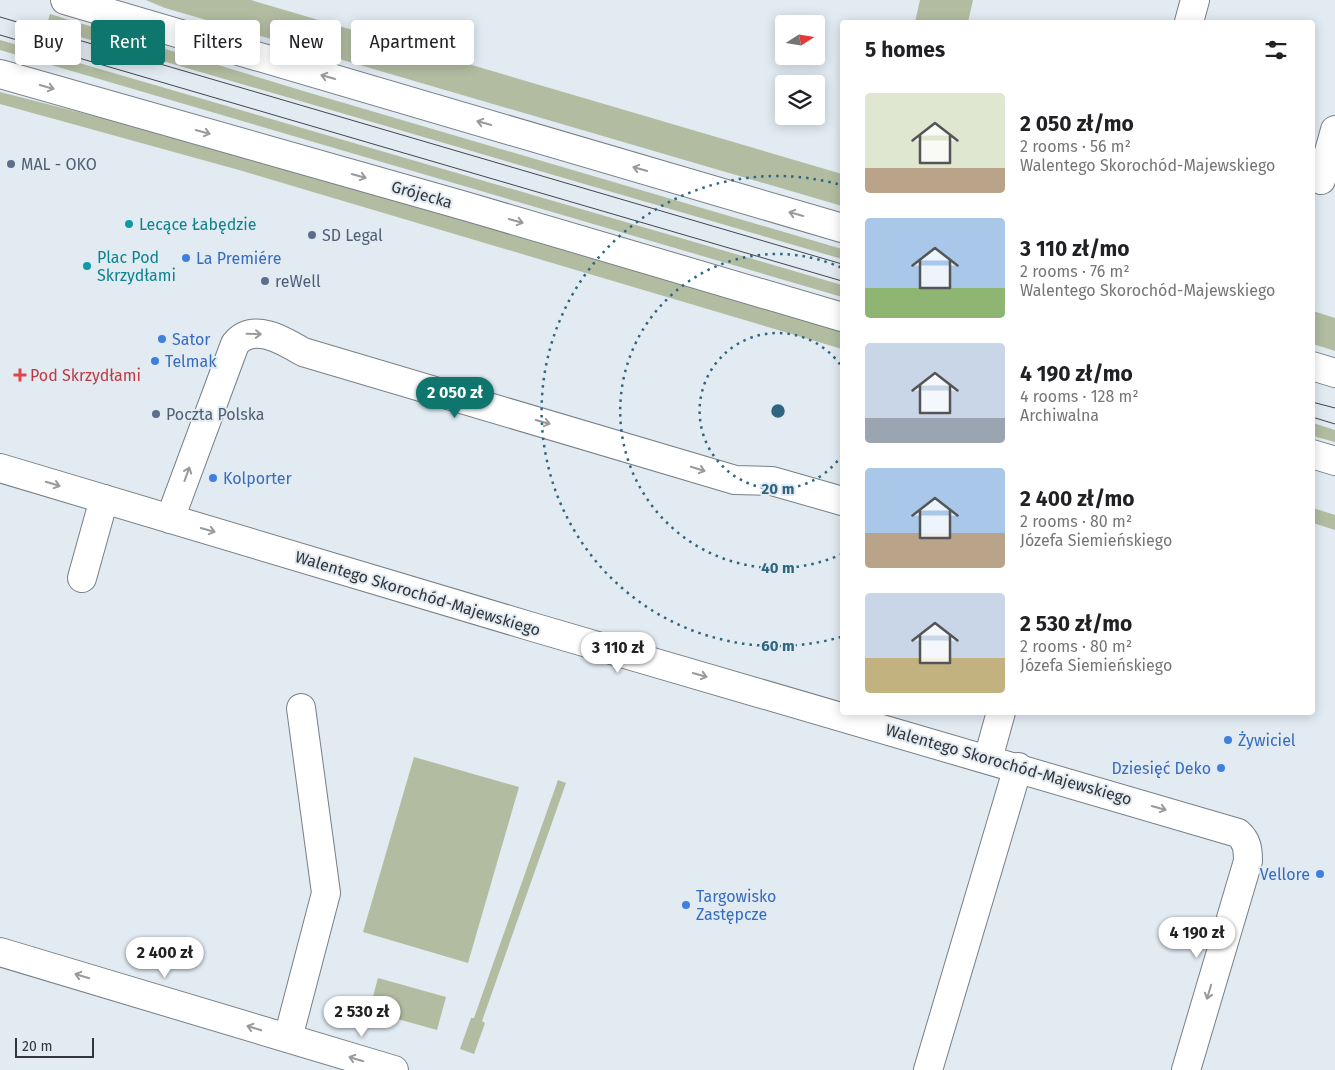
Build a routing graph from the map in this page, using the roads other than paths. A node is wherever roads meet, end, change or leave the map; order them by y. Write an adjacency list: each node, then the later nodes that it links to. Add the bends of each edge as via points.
1 (65, 0): 7 (street, one-way to 1)
2 (1195, 0): 3 (street)
3 (1189, 20)
4 (0, 74): 8 (street, Grójecka, one-way to 8)
5 (1335, 130): 6 (street)
6 (1320, 180)
7 (840, 227)
8 (840, 316)
9 (1315, 367): 10 (street)
10 (1335, 373)
11 (1315, 455): 12 (street)
12 (1335, 461)
13 (0, 468): 14 (street, Walentego Skorochód-Majewskiego, one-way to 14)
14 (104, 499): 16 (street, Walentego Skorochód-Majewskiego); 17 (street)
15 (840, 500): 16 (street, one-way to 15, via 235,344 241,336 251,332 284,341 304,352 735,480 772,481)
16 (170, 519): 20 (street, Walentego Skorochód-Majewskiego, one-way to 20)
17 (82, 578)
18 (301, 708): 23 (street, via 326,893)
19 (1000, 715): 20 (street)
20 (988, 759): 21 (street, Walentego Skorochód-Majewskiego)
21 (1018, 767): 25 (street); 26 (street, Walentego Skorochód-Majewskiego, one-way to 26, via 1233,830 1245,839 1248,861)
22 (0, 952): 23 (street, one-way to 22)
23 (288, 1038): 24 (street, one-way to 23)
24 (394, 1070)
25 (928, 1070)
26 (1186, 1070)

